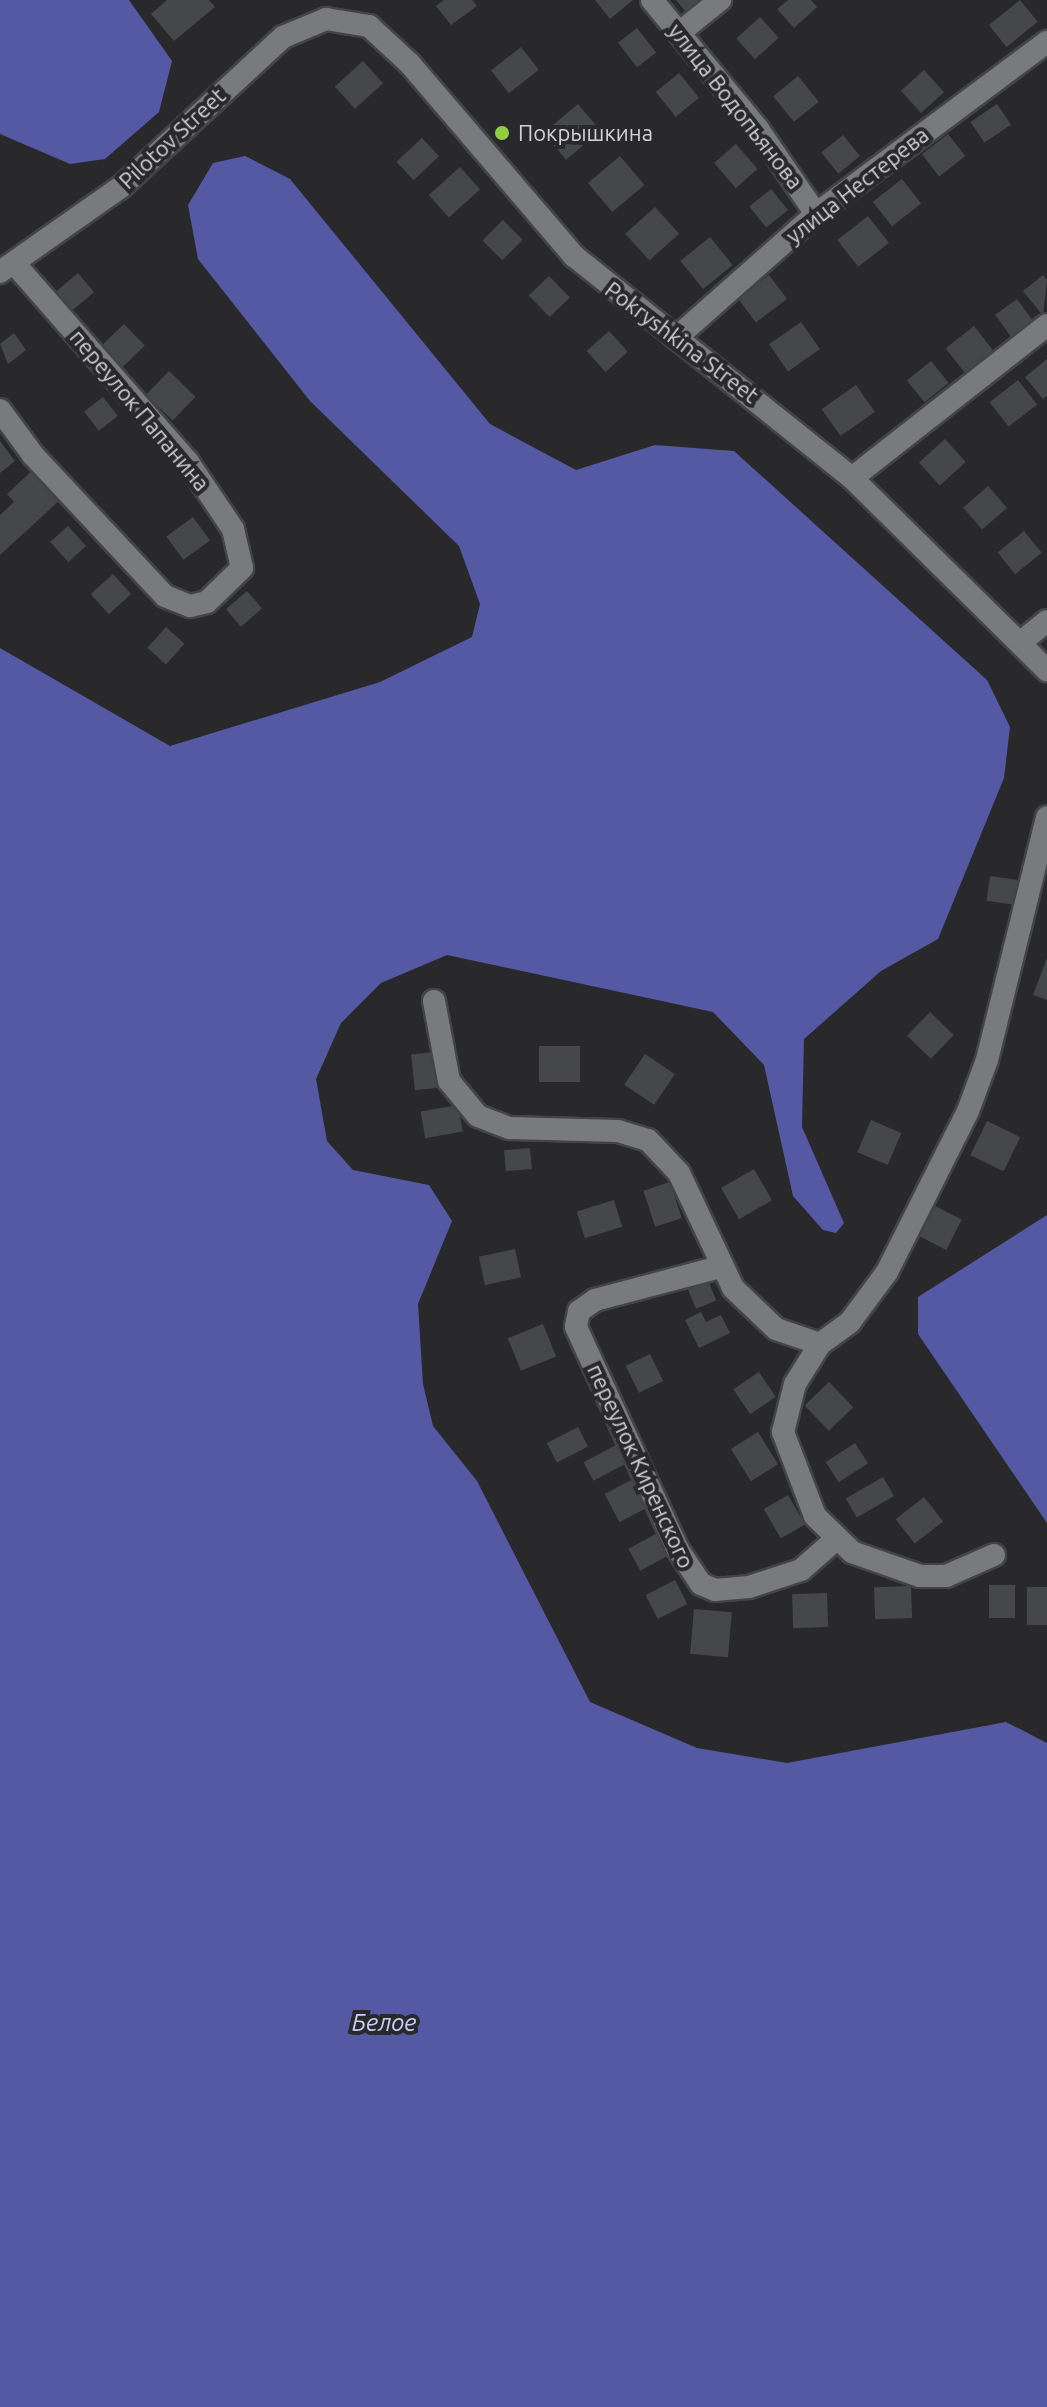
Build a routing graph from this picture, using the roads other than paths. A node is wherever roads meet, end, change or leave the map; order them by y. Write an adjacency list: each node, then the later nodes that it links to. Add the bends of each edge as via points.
1 (652, 0): 4 (street, улица Водопьянова)
2 (720, 0): 4 (street)
3 (331, 9): 7 (street, Pilotov Street, via 283,37 121,187); 9 (street, Pokryshkina Street, via 384,38 543,226 615,294)
4 (679, 33): 6 (street, улица Водопьянова)
5 (1047, 42): 6 (street, улица Нестерева)
6 (816, 214): 9 (street, улица Нестерева)
7 (7, 268): 10 (street, переулок Папанина, via 188,462 233,529 242,568 207,602 190,606 157,589)
8 (1047, 325): 11 (street)
9 (676, 338): 11 (street, Pokryshkina Street)
10 (0, 410)
11 (852, 478): 13 (street, Pokryshkina Street)
12 (1047, 621): 13 (street)
13 (1021, 642): 14 (street, Pokryshkina Street)
14 (1047, 670)
15 (1047, 817): 18 (street, via 987,1060 968,1111 887,1272 850,1322)
16 (434, 1001): 17 (street, via 449,1081 478,1116 510,1128 618,1131 648,1140 679,1173)
17 (720, 1267): 18 (street, via 776,1329); 19 (street, переулок Киренского, via 595,1300 579,1311 576,1327 652,1481 677,1548 701,1584 715,1590 749,1587 801,1570)
18 (820, 1344): 19 (street, via 795,1384 783,1432 803,1492)
19 (835, 1540): 20 (street, via 920,1576 946,1576)
20 (994, 1555)

